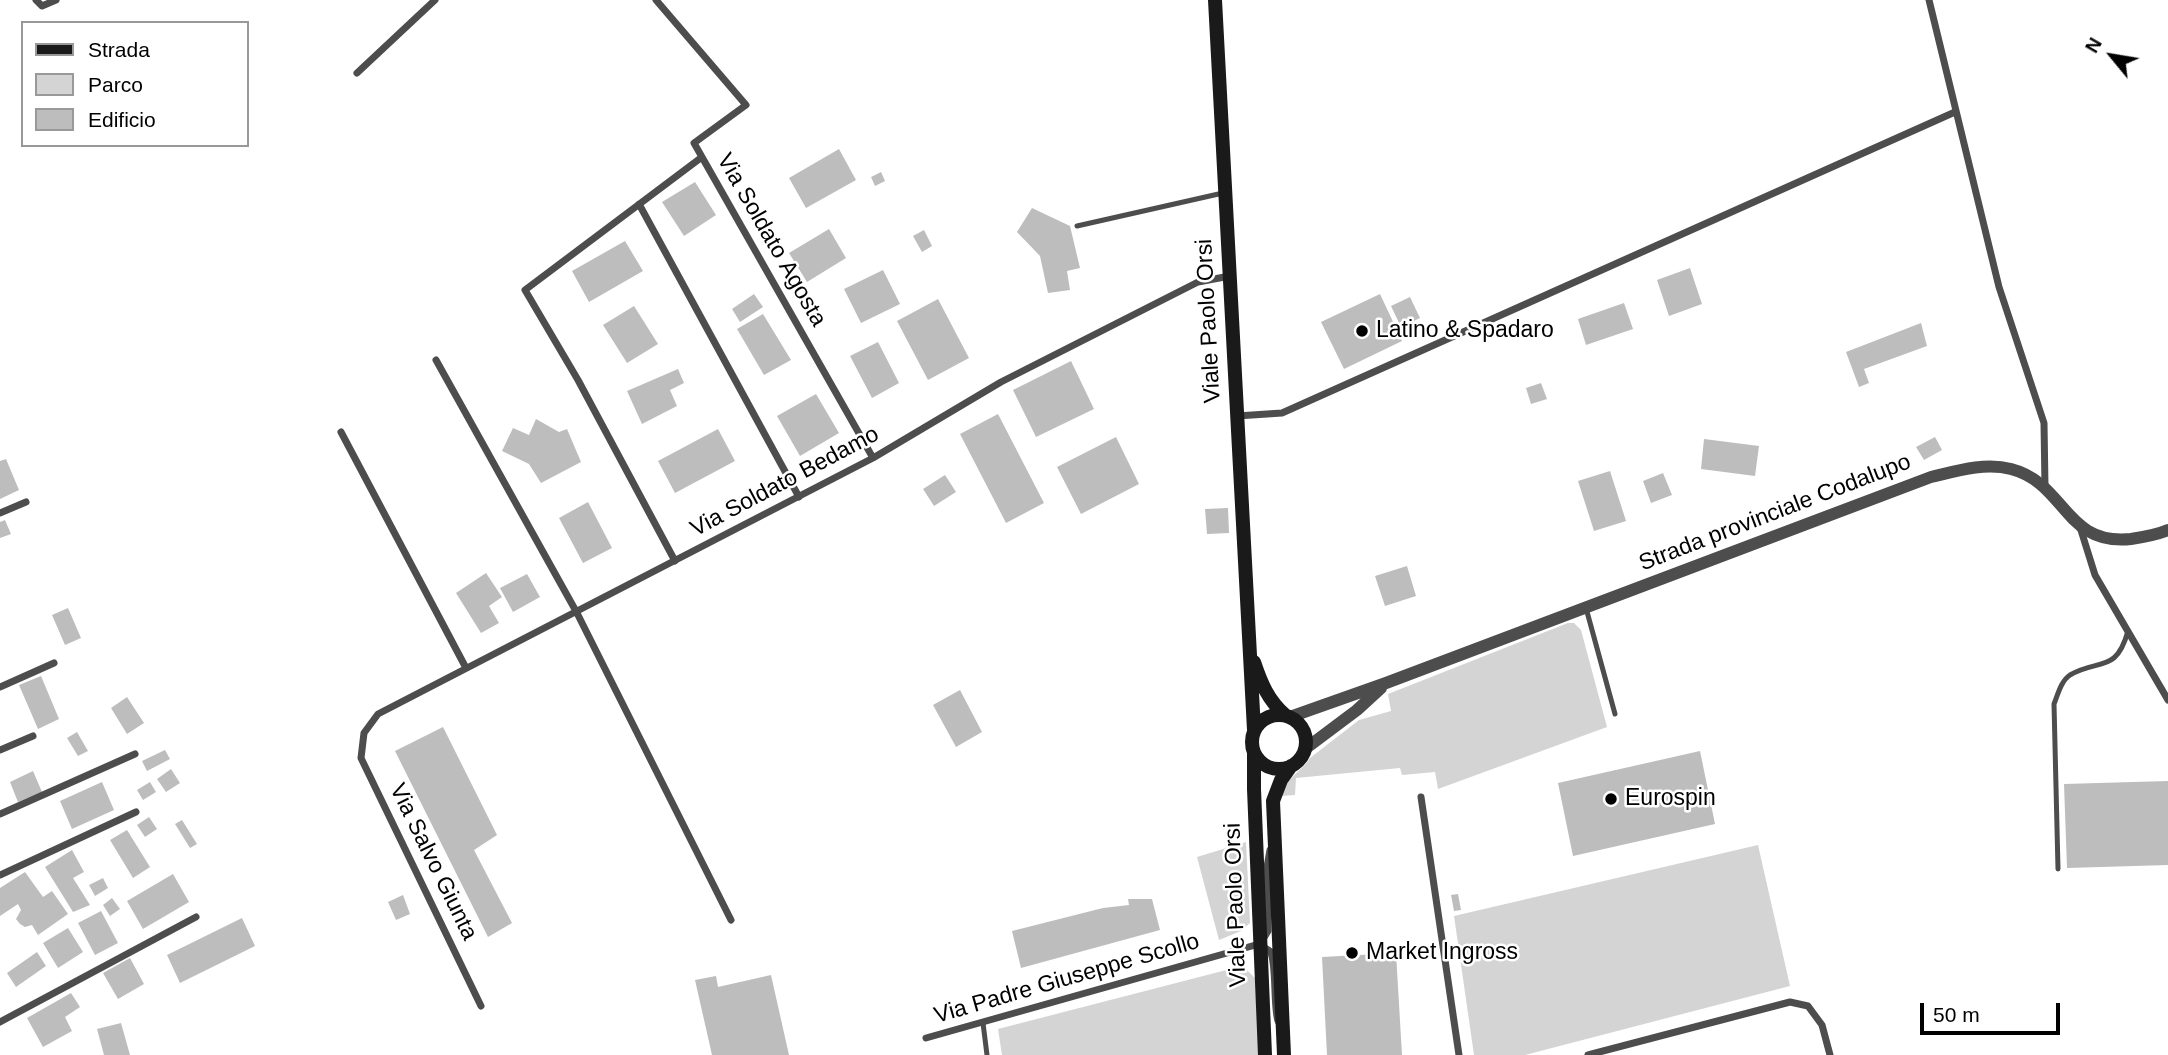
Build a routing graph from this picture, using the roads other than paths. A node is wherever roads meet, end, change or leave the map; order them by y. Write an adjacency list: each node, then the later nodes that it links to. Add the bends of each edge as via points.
1 (36, 0): 2 (street, via 43,6)
2 (56, 0)
3 (435, 0): 7 (street)
4 (656, 0): 9 (street, Via Soldato Agosta, via 746,106 694,143)
5 (1215, 0): 10 (main road, Viale Paolo Orsi)
6 (1929, 0): 8 (street)
7 (358, 73)
8 (1955, 112): 15 (street, via 1282,414); 18 (street, via 1999,287 2044,423)
9 (702, 157): 11 (street); 17 (street, Via Soldato Agosta)
10 (1226, 192): 12 (lane); 13 (main road, Viale Paolo Orsi)
11 (639, 204): 19 (street); 24 (street, via 525,290)
12 (1077, 226)
13 (1230, 276): 15 (main road, Viale Paolo Orsi); 17 (street, Via Soldato Bedamo, via 1198,282 1000,382)
14 (436, 360): 26 (street)
15 (1237, 416): 28 (main road, Viale Paolo Orsi)
16 (341, 432): 30 (street)
17 (873, 458): 19 (street, Via Soldato Bedamo)
18 (2045, 487): 22 (street, Strada provinciale Codalupo); 25 (street, Strada provinciale Codalupo, via 2011,469 1991,467 1931,477)
19 (799, 497): 24 (street, Via Soldato Bedamo)
20 (26, 502): 21 (street)
21 (0, 513)
22 (2080, 527): 23 (street, Strada provinciale Codalupo, via 2097,537 2116,540); 27 (street, via 2095,575)
23 (2168, 530)
24 (675, 561): 26 (street, Via Soldato Bedamo)
25 (1586, 608): 31 (street, Strada provinciale Codalupo); 34 (lane)
26 (577, 613): 30 (street, Via Soldato Bedamo); 51 (street)
27 (2128, 631): 33 (street); 48 (lane, via 2123,649 2106,663 2069,676 2054,704)
28 (1248, 640): 35 (main road, via 1264,688); 36 (main road)
29 (54, 663): 32 (street)
30 (466, 668): 37 (street, Via Soldato Bedamo, via 378,714)
31 (1386, 683): 35 (street, Strada provinciale Codalupo); 39 (street)
32 (0, 687)
33 (2168, 700)
34 (1615, 714)
35 (1287, 716): 36 (main road, via 1267,718); 39 (main road, via 1303,730)
36 (1254, 730): 42 (main road)
37 (364, 733): 53 (street, Via Salvo Giunta, via 361,758)
38 (33, 736): 40 (street)
39 (1305, 749): 43 (main road)
40 (0, 750)
41 (135, 754): 46 (street)
42 (1254, 754): 43 (main road, via 1270,768); 52 (main road, Viale Paolo Orsi)
43 (1291, 766): 47 (main road, Viale Paolo Orsi, via 1274,793)
44 (1421, 797): 61 (street)
45 (136, 812): 49 (street)
46 (0, 814)
47 (1274, 827): 52 (street, via 1267,867 1268,931); 57 (main road, Viale Paolo Orsi)
48 (2058, 869)
49 (0, 875)
50 (196, 917): 54 (street)
51 (731, 920)
52 (1259, 944): 55 (street, Via Padre Giuseppe Scollo); 57 (street, via 1273,960 1274,1010); 59 (main road, Viale Paolo Orsi)
53 (481, 1006)
54 (0, 1022)
55 (983, 1023): 56 (street, Via Padre Giuseppe Scollo); 58 (lane)
56 (926, 1038)
57 (1283, 1040): 60 (main road, Viale Paolo Orsi)
58 (987, 1055)
59 (1265, 1055)
60 (1284, 1055)
61 (1458, 1055)
62 (1588, 1055): 63 (street, via 1790,1002 1808,1006 1822,1025)
63 (1830, 1055)

